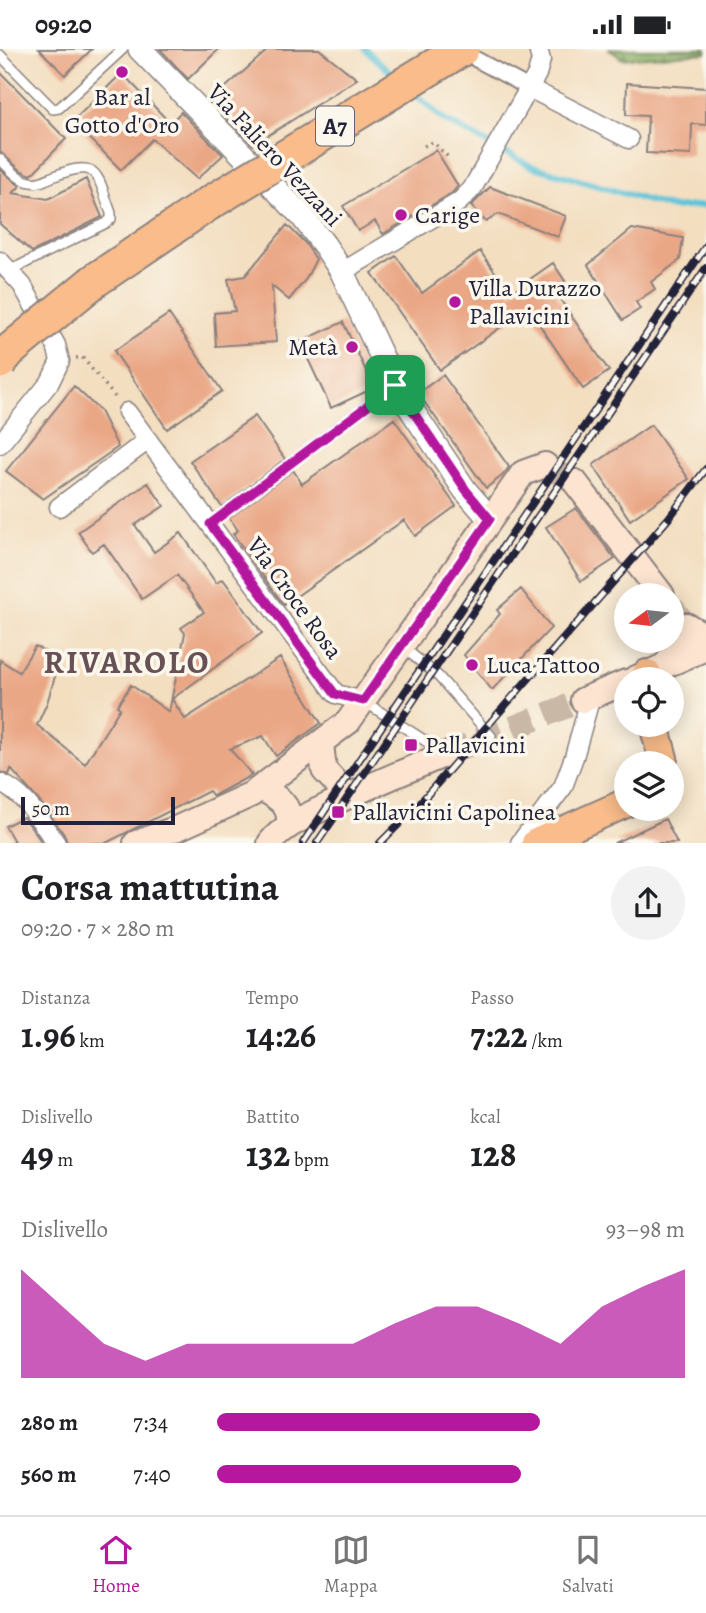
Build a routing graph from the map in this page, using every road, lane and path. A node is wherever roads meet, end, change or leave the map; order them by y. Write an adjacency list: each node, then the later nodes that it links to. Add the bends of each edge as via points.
1 (123, 49): 5 (lane, via 53,109)
2 (140, 49): 12 (street, Via Faliero Vezzani, via 302,216)
3 (460, 49): 6 (street); 14 (highway, A7, bridge, via 208,204 94,281)
4 (538, 49): 6 (street, via 541,60)
5 (0, 55)
6 (530, 94): 7 (street); 12 (street, via 480,177 459,202)
7 (629, 139)
8 (424, 146): 10 (path, via 433,142)
9 (0, 159): 11 (lane, via 33,183 83,167 98,177 111,213 106,223)
10 (450, 159)
11 (5, 266): 13 (street, via 22,285 53,339)
12 (342, 272): 15 (street, Via Faliero Vezzani)
13 (60, 361): 16 (path, via 82,357); 18 (street, via 50,383)
14 (0, 362)
15 (395, 385): 22 (street, Via Faliero Vezzani); 23 (lane)
16 (127, 412): 17 (street, Via Croce Rosa)
17 (148, 440): 21 (street); 23 (street, Via Croce Rosa)
18 (0, 444)
19 (545, 465): 22 (main road, via 523,473)
20 (575, 482): 24 (main road)
21 (59, 506)
22 (490, 519): 26 (main road)
23 (210, 524): 30 (street, Via Croce Rosa, via 335,694)
24 (653, 583)
25 (702, 642): 27 (main road, via 682,645)
26 (401, 645): 30 (main road); 31 (lane, via 438,676)
27 (655, 667)
28 (614, 688): 29 (main road)
29 (587, 698): 39 (street, via 574,757)
30 (363, 701): 32 (main road, via 348,722); 33 (lane)
31 (491, 736)
32 (321, 744): 35 (main road); 36 (main road, via 324,770)
33 (446, 754): 36 (main road)
34 (0, 783): 40 (street, via 13,788)
35 (256, 791): 38 (main road, via 281,800 290,814); 41 (main road)
36 (348, 796): 38 (main road)
37 (614, 808): 39 (main road)
38 (279, 834)
39 (533, 842)
40 (56, 843)
41 (136, 843)

